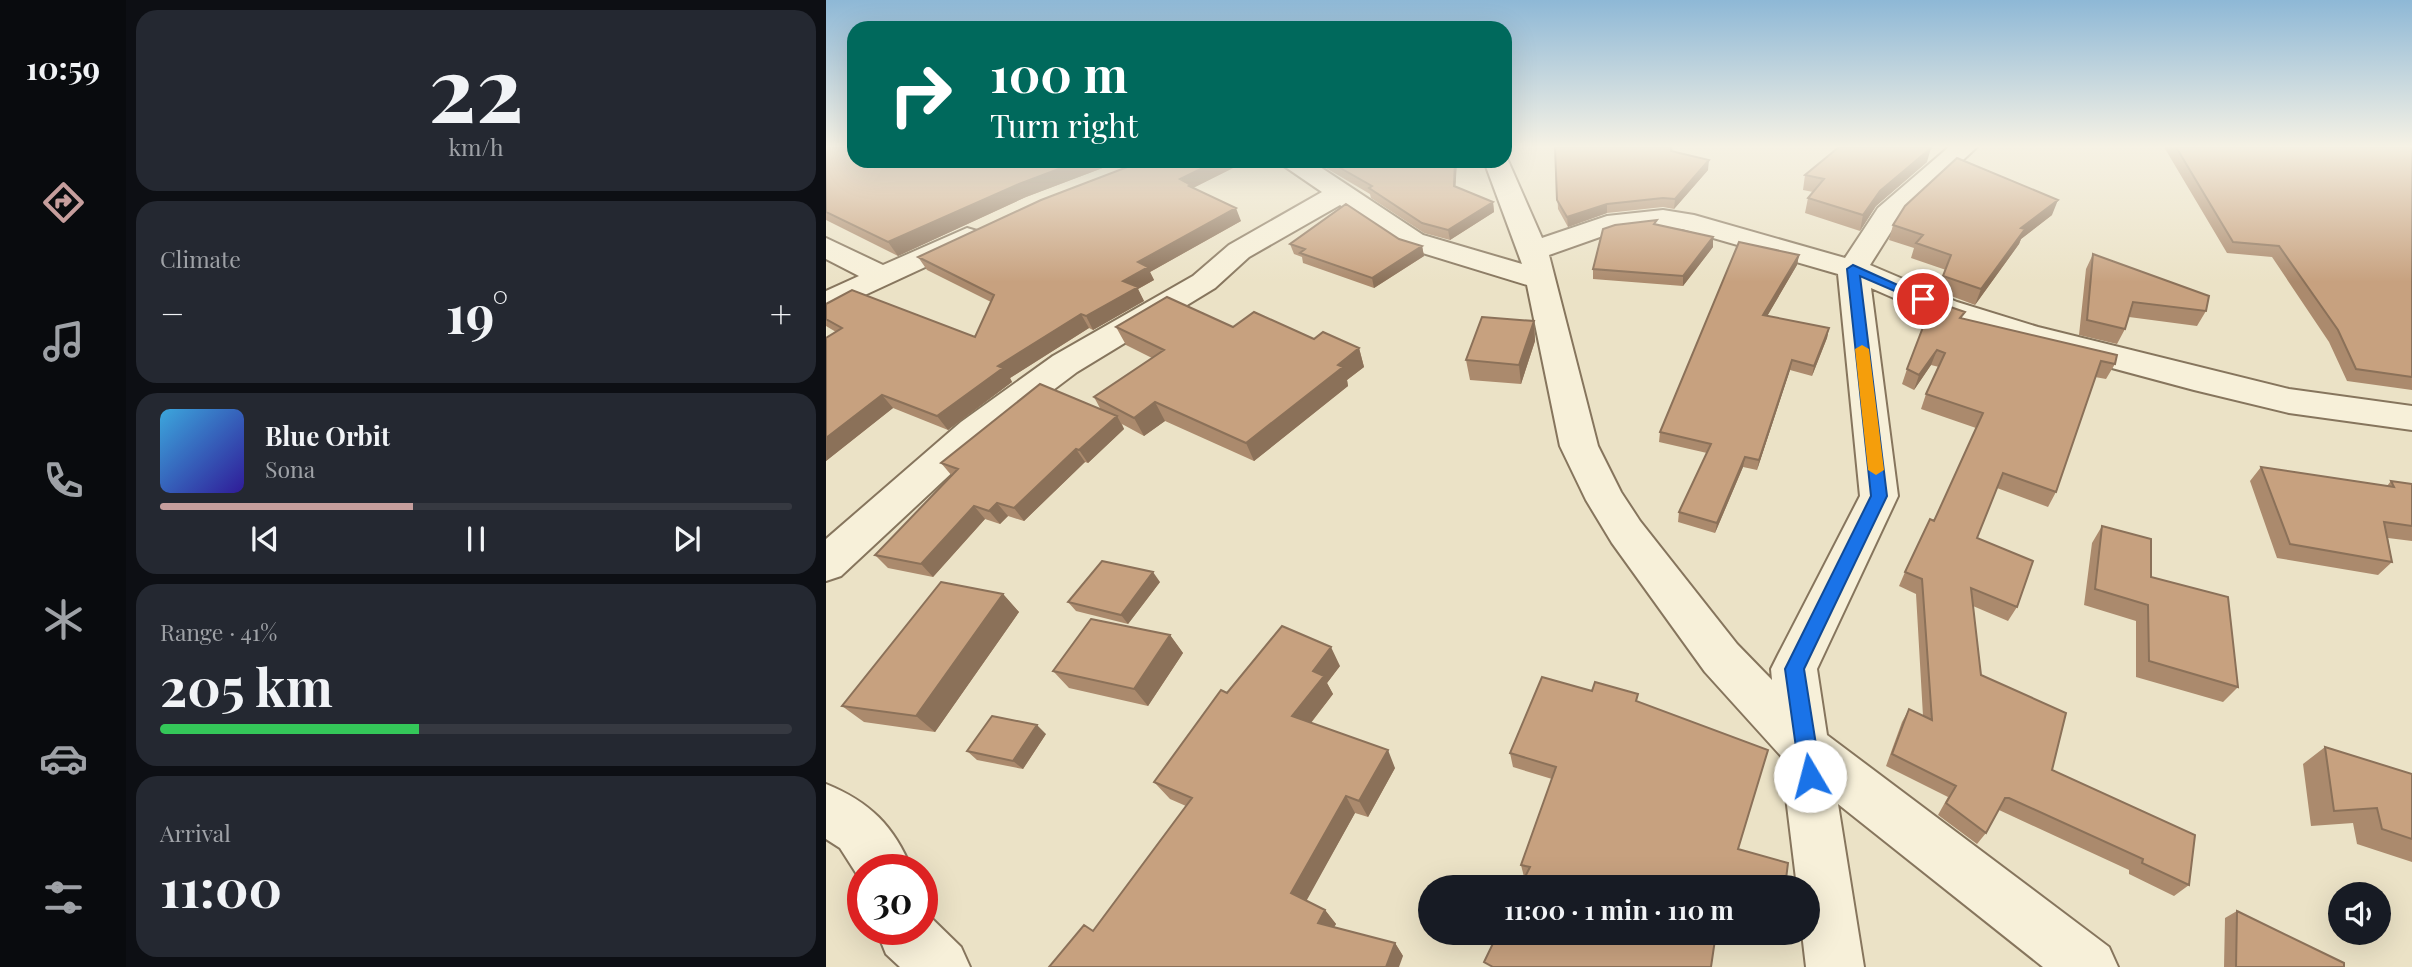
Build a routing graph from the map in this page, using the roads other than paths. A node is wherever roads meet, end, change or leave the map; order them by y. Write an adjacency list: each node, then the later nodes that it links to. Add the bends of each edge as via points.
1 (1336, 192): 4 (street)
2 (1509, 192): 7 (street)
3 (1913, 192): 8 (street, via 1888,214)
4 (1339, 194): 7 (street, via 1413,241); 12 (street, via 1239,251 1204,282 1065,364 974,431)
5 (989, 227): 9 (street)
6 (826, 247): 9 (street)
7 (1537, 265): 8 (street, via 1611,223 1659,216); 13 (street, via 1579,446 1606,500 1721,657)
8 (1853, 269): 11 (street, via 1946,309 2027,335 2289,401); 13 (street, via 1879,496 1794,669)
9 (881, 276): 10 (street)
10 (826, 303)
11 (2412, 418)
12 (826, 564)
13 (1807, 749): 18 (street); 19 (street)
14 (826, 809): 15 (street, via 858,830)
15 (874, 854)
16 (918, 945): 17 (street)
17 (941, 967)
18 (1835, 967)
19 (2089, 967)

